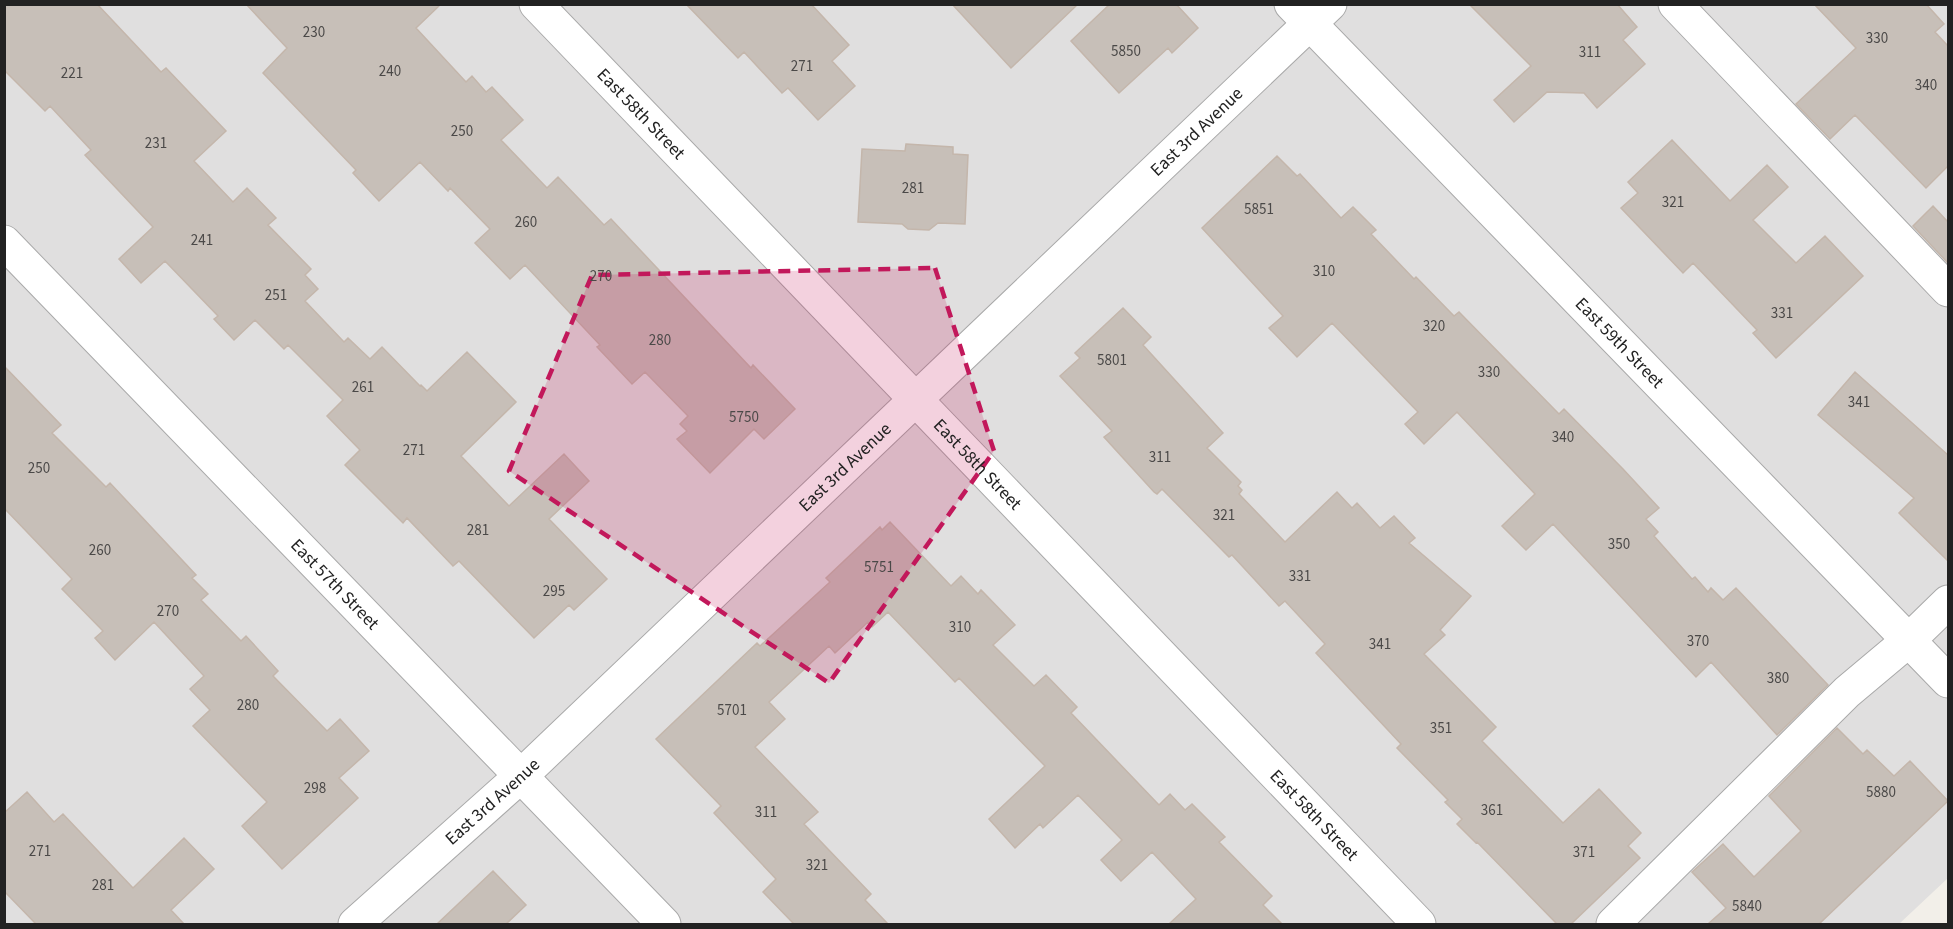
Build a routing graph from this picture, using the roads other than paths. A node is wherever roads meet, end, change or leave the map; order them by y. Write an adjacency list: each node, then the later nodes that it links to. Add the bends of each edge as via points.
1 (536, 4): 6 (street, East 58th Street)
2 (1676, 4): 5 (street)
3 (1310, 11): 6 (street, East 3rd Avenue); 8 (street, East 59th Street)
4 (4, 242): 10 (street, East 57th Street)
5 (1948, 290)
6 (915, 401): 10 (street, East 3rd Avenue); 13 (street, East 58th Street)
7 (1948, 602): 8 (street)
8 (1909, 640): 9 (street, East 59th Street); 14 (street, via 1847,692)
9 (1948, 681)
10 (522, 775): 11 (street, East 3rd Avenue); 12 (street, East 57th Street)
11 (355, 924)
12 (664, 924)
13 (1419, 924)
14 (1613, 924)

